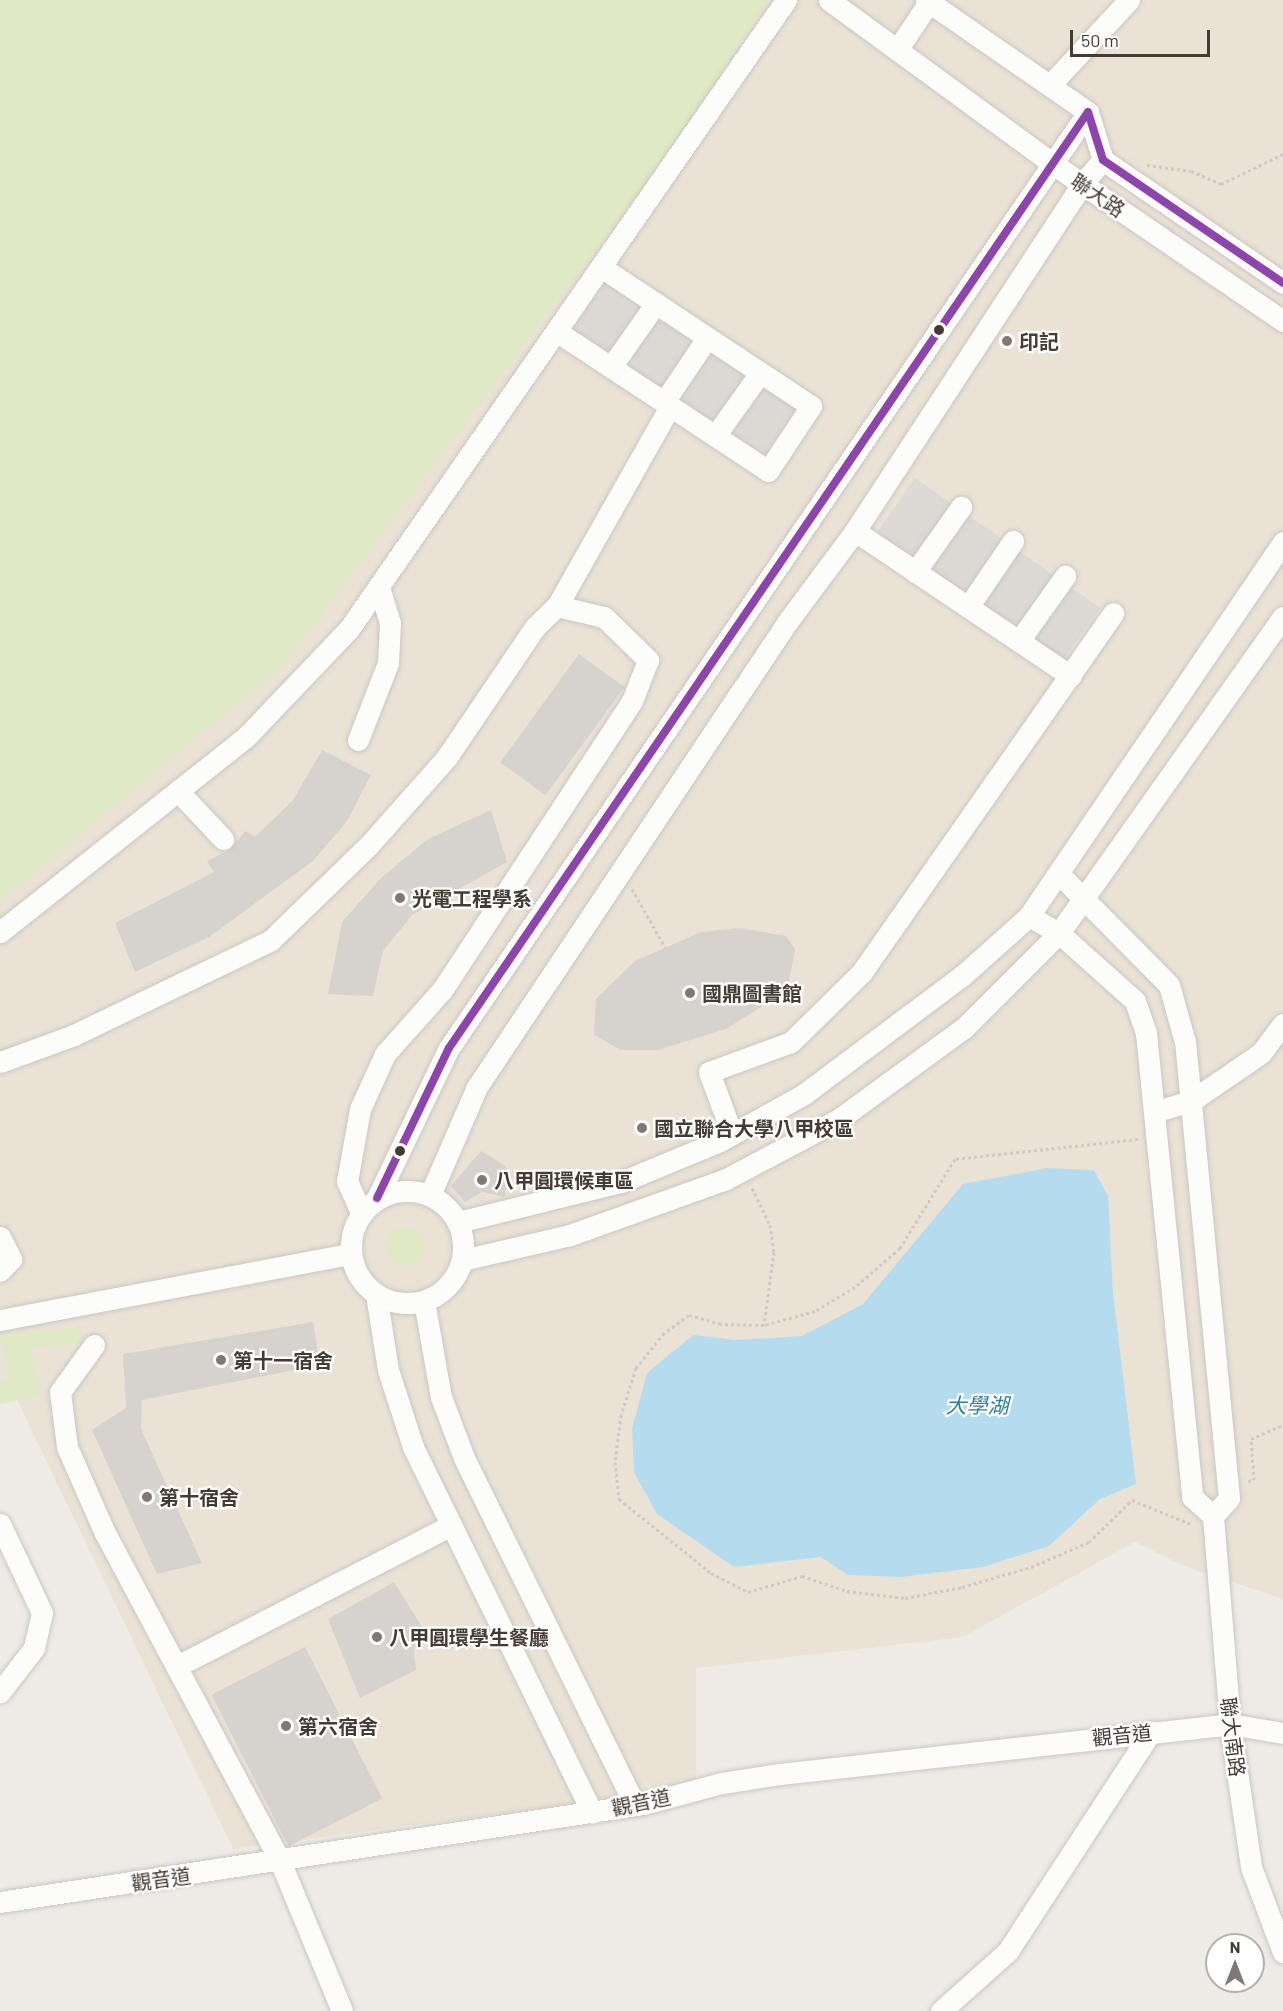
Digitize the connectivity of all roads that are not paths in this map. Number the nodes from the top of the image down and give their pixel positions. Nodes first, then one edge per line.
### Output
1 (786, 0) edge
2 (829, 0) edge
3 (1129, 0) edge
4 (928, 1) edge
5 (897, 50) junction
6 (1050, 85) junction
7 (1088, 112) junction
8 (1103, 160) junction
9 (1050, 162) junction
10 (1082, 184) junction
11 (601, 267) junction
12 (1283, 283) edge
13 (656, 303) junction
14 (1283, 321) edge
15 (556, 331) junction
16 (707, 338) junction
17 (610, 367) junction
18 (760, 373) junction
19 (667, 404) junction
20 (715, 436) junction
21 (961, 507) dead end
22 (855, 531) junction
23 (1013, 541) dead end
24 (1283, 542) edge
25 (915, 572) junction
26 (1065, 576) dead end
27 (379, 587) junction
28 (557, 606) junction
29 (968, 607) junction
30 (1113, 613) dead end
31 (1283, 617) edge
32 (1019, 641) junction
33 (1071, 676) junction
34 (358, 740) dead end
35 (178, 791) junction
36 (223, 839) dead end
37 (1059, 874) junction
38 (1085, 897) junction
39 (1029, 915) junction
40 (0, 932) edge
41 (1059, 933) junction
42 (1283, 1024) edge
43 (0, 1062) edge
44 (1191, 1101) junction
45 (1154, 1112) junction
46 (732, 1134) junction
47 (430, 1195) junction
48 (377, 1198) junction
49 (361, 1213) junction
50 (458, 1222) junction
51 (0, 1238) edge
52 (350, 1254) junction
53 (462, 1260) junction
54 (0, 1270) edge
55 (376, 1294) junction
56 (424, 1301) junction
57 (0, 1320) edge
58 (94, 1345) dead end
59 (0, 1524) edge
60 (451, 1525) junction
61 (1214, 1525) junction
62 (179, 1665) junction
63 (0, 1692) edge
64 (1230, 1724) junction
65 (1151, 1732) junction
66 (1283, 1733) edge
67 (635, 1805) junction
68 (592, 1812) junction
69 (280, 1862) junction
70 (0, 1902) edge
71 (1283, 1953) edge
72 (342, 2011) edge
73 (940, 2011) edge

1 - 11 street
2 - 5 street, 聯大路
3 - 6 street
4 - 5 street
4 - 6 street
5 - 9 street, 聯大路
6 - 7 street
7 - 8 street, 聯大路
7 - 9 street
8 - 10 street
8 - 12 street, 聯大路
9 - 10 street, 聯大路
9 - 48 street
10 - 14 street, 聯大路
10 - 22 street
11 - 13 street
11 - 15 street
13 - 16 street
13 - 17 street
15 - 17 street
15 - 27 street
16 - 18 street
16 - 19 street
17 - 19 street
18 - 20 street
18 - 20 street
19 - 20 street
19 - 28 street
21 - 25 street
22 - 25 street
22 - 47 street
23 - 29 street
24 - 37 street
25 - 29 street
26 - 32 street
27 - 34 street
27 - 35 street
28 - 43 street
28 - 49 street
29 - 32 street
30 - 33 street
31 - 38 street
32 - 33 street
33 - 46 street
35 - 36 street
35 - 40 street
37 - 38 street
37 - 39 street
38 - 41 street
38 - 44 street
39 - 41 street
39 - 46 street
41 - 45 street
41 - 53 street
42 - 44 street
44 - 45 street
44 - 61 street
45 - 61 street
46 - 50 street
47 - 48 street
47 - 50 street
48 - 49 street
49 - 52 street
50 - 53 street
51 - 54 street
52 - 55 street
52 - 57 street
53 - 56 street
55 - 56 street
55 - 60 street
56 - 67 street
58 - 62 street
59 - 63 street
60 - 62 street
60 - 68 street
61 - 64 street, 聯大南路
62 - 69 street
64 - 65 street, 觀音道
64 - 66 street, 觀音道
64 - 71 street, 聯大南路
65 - 67 street, 觀音道
65 - 73 street
67 - 68 street, 觀音道
68 - 69 street, 觀音道
69 - 70 street, 觀音道
69 - 72 street

